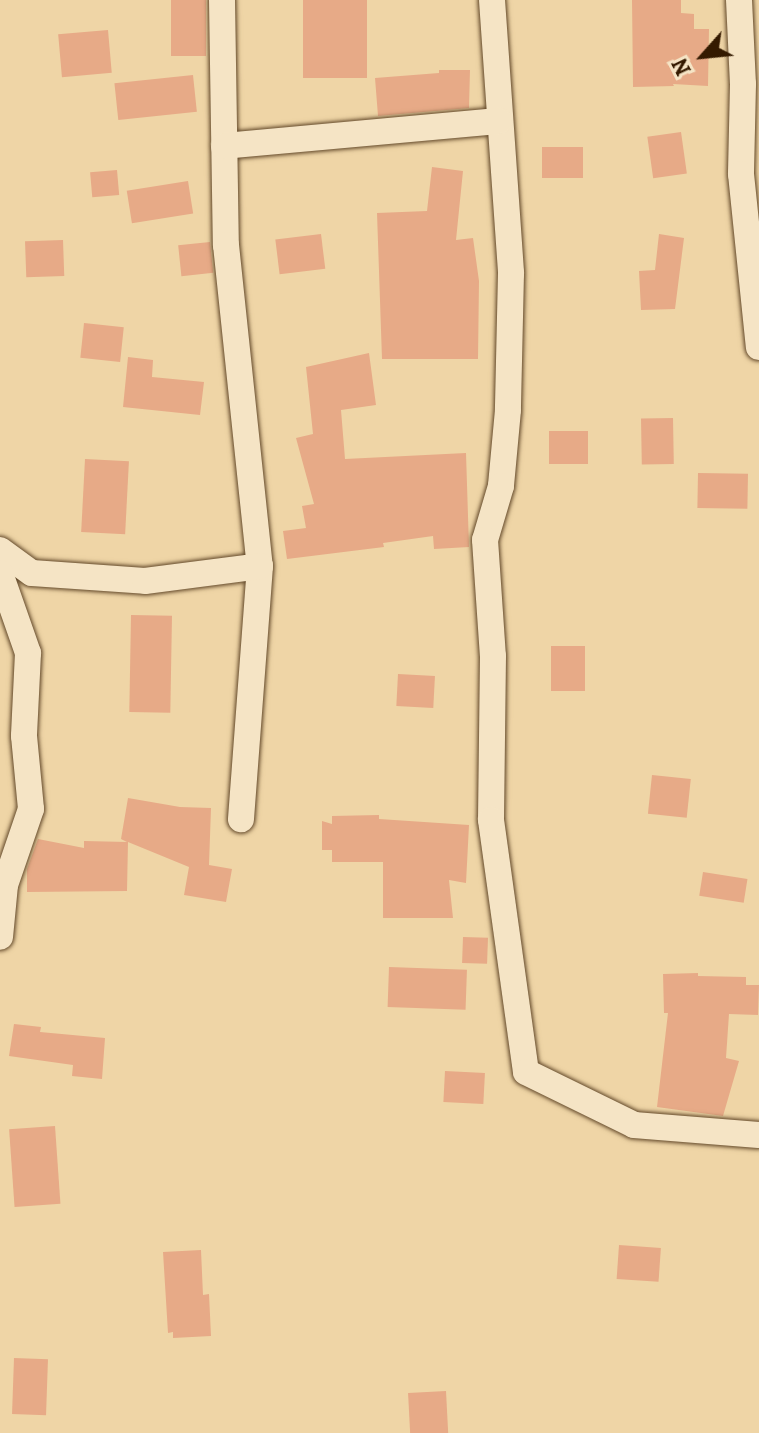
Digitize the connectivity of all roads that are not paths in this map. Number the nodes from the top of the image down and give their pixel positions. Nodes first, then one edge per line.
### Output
1 (222, 0) edge
2 (492, 0) edge
3 (739, 0) edge
4 (499, 121) junction
5 (224, 146) junction
6 (759, 347) edge
7 (0, 550) edge
8 (260, 566) junction
9 (0, 573) edge
10 (241, 819) dead end
11 (0, 937) edge
12 (759, 1135) edge

1 - 5 street
2 - 4 street
3 - 6 street
4 - 5 street
4 - 12 street
5 - 8 street
7 - 8 street
8 - 10 street
9 - 11 street

